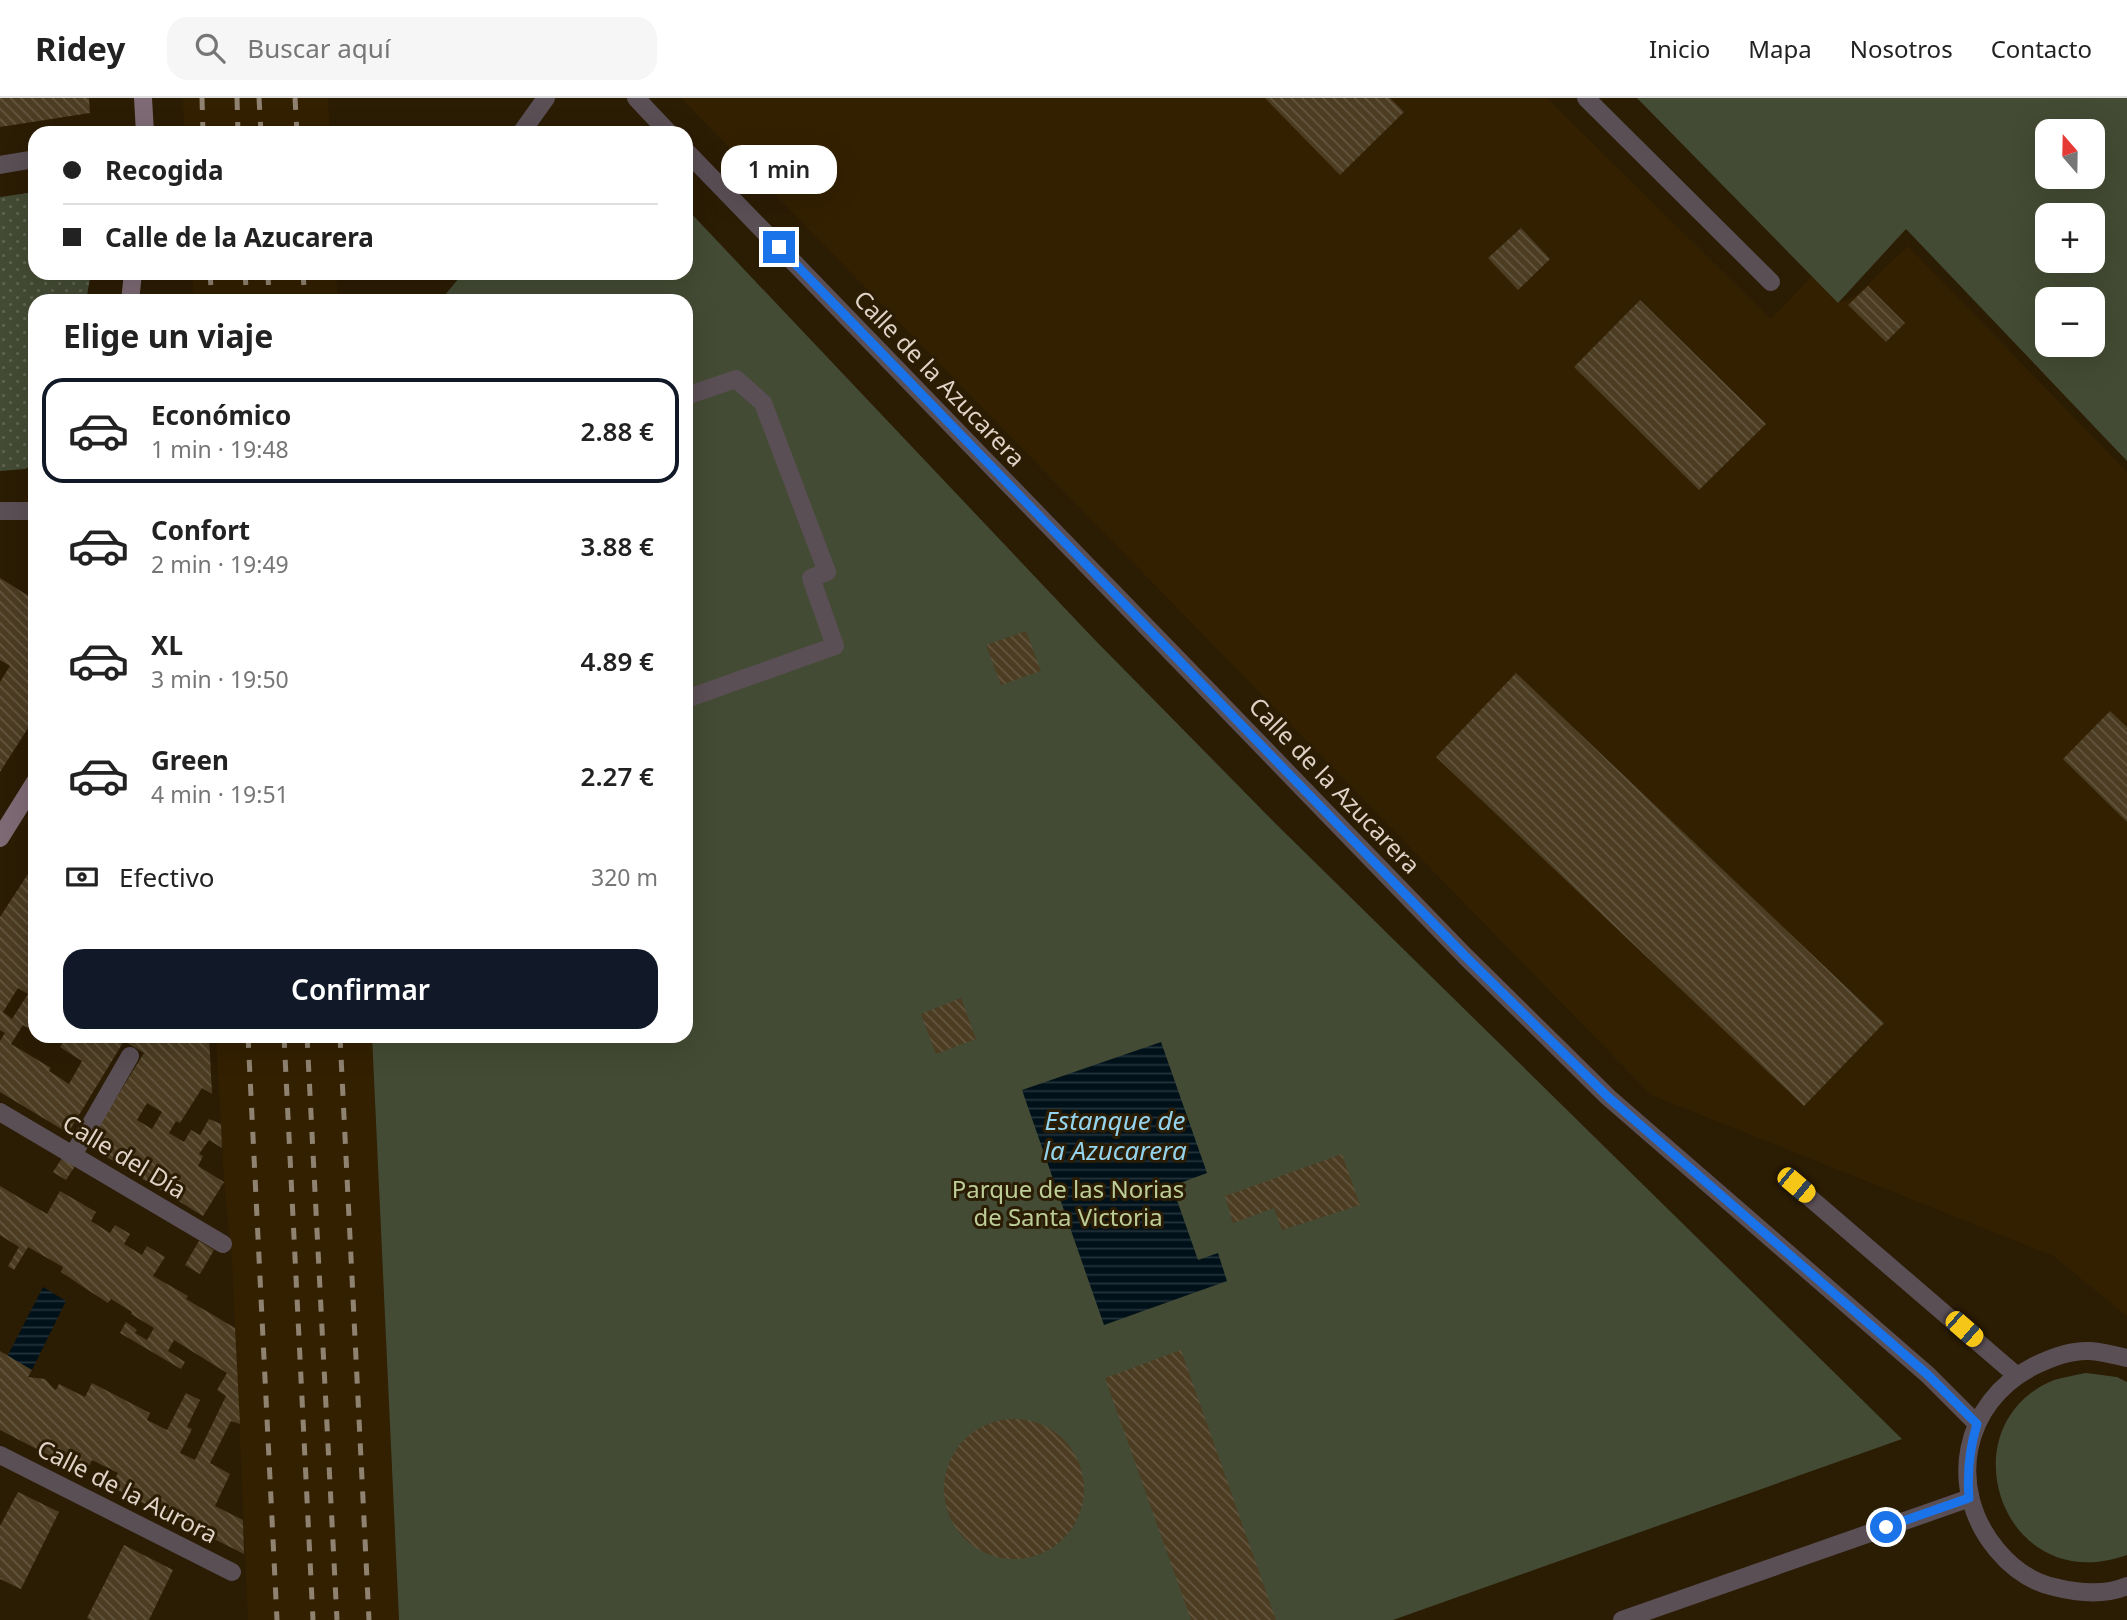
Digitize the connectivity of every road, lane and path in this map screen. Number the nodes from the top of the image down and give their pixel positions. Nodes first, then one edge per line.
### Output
1 (143, 98) edge
2 (546, 98) edge
3 (636, 98) edge
4 (1586, 98) edge
5 (145, 126) edge
6 (526, 126) edge
7 (662, 126) edge
8 (693, 157) edge
9 (28, 160) edge
10 (0, 165) edge
11 (1771, 282) dead end
12 (693, 394) edge
13 (28, 510) edge
14 (0, 511) edge
15 (693, 697) edge
16 (28, 793) edge
17 (0, 838) edge
18 (130, 1056) dead end
19 (0, 1112) edge
20 (73, 1155) junction
21 (1796, 1185) dead end
22 (223, 1244) dead end
23 (2127, 1358) edge
24 (2016, 1375) junction
25 (1977, 1424) junction
26 (0, 1455) edge
27 (1969, 1498) junction
28 (232, 1572) dead end
29 (2127, 1586) edge
30 (1622, 1620) edge

1 - 5 street
2 - 6 street
3 - 7 street
4 - 11 street
8 - 25 street, Calle de la Azucarera
9 - 10 street
12 - 15 street
13 - 14 street
16 - 17 street
18 - 20 street
19 - 20 street, Calle del Día
20 - 22 street, Calle del Día
21 - 24 street
23 - 24 street
24 - 25 street
25 - 27 street
26 - 28 street, Calle de la Aurora
27 - 29 street
27 - 30 street

